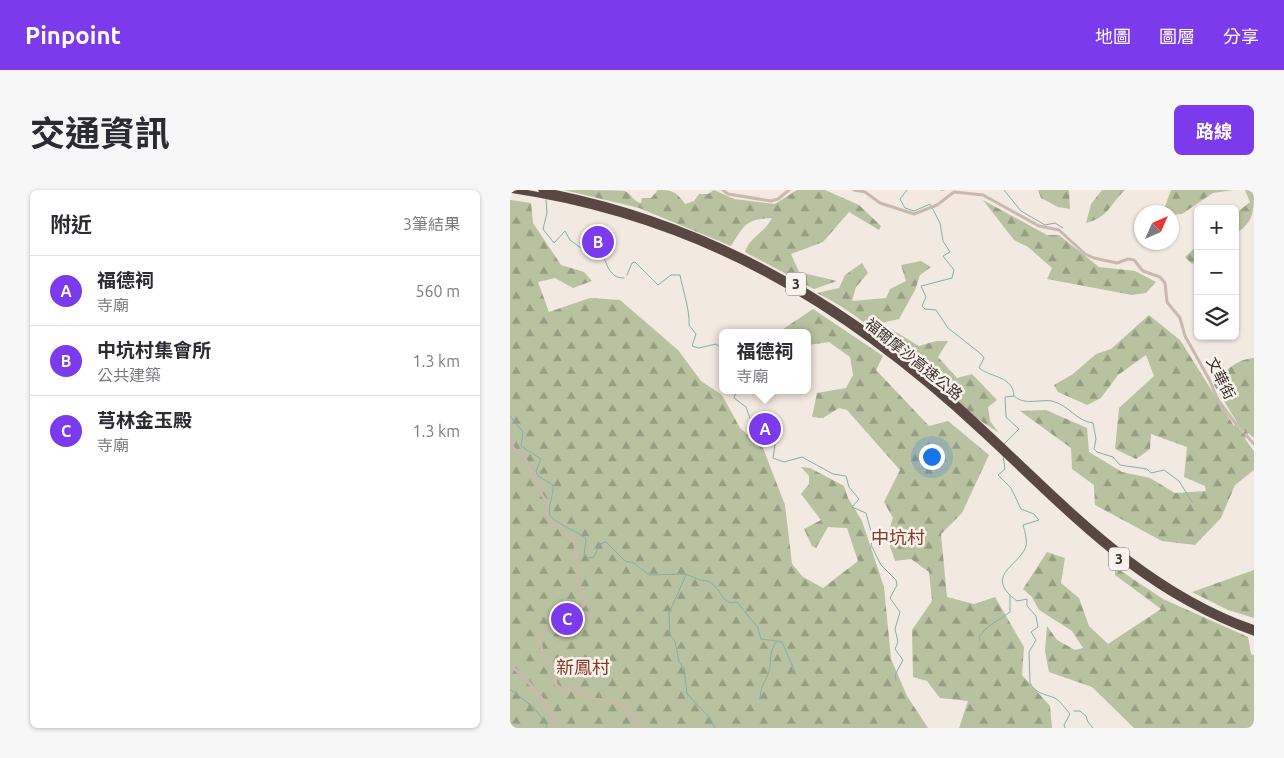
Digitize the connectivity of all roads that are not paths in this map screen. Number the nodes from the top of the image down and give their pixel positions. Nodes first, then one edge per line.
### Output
1 (510, 190) edge
2 (541, 190) edge
3 (723, 190) edge
4 (789, 190) edge
5 (854, 190) edge
6 (565, 197) junction
7 (1236, 424) tunnel mouth
8 (1247, 436) tunnel mouth
9 (510, 437) edge
10 (1254, 444) edge
11 (1254, 628) edge
12 (1254, 633) edge
13 (510, 665) edge
14 (557, 728) edge
15 (642, 728) edge

1 - 6 highway, 福爾摩沙高速公路 / 3
2 - 6 highway, 福爾摩沙高速公路 / 3
3 - 4 street
5 - 7 street, 文華街
6 - 11 highway, 福爾摩沙高速公路 / 3
6 - 12 highway, 福爾摩沙高速公路 / 3
8 - 10 street
9 - 15 street
13 - 14 street

